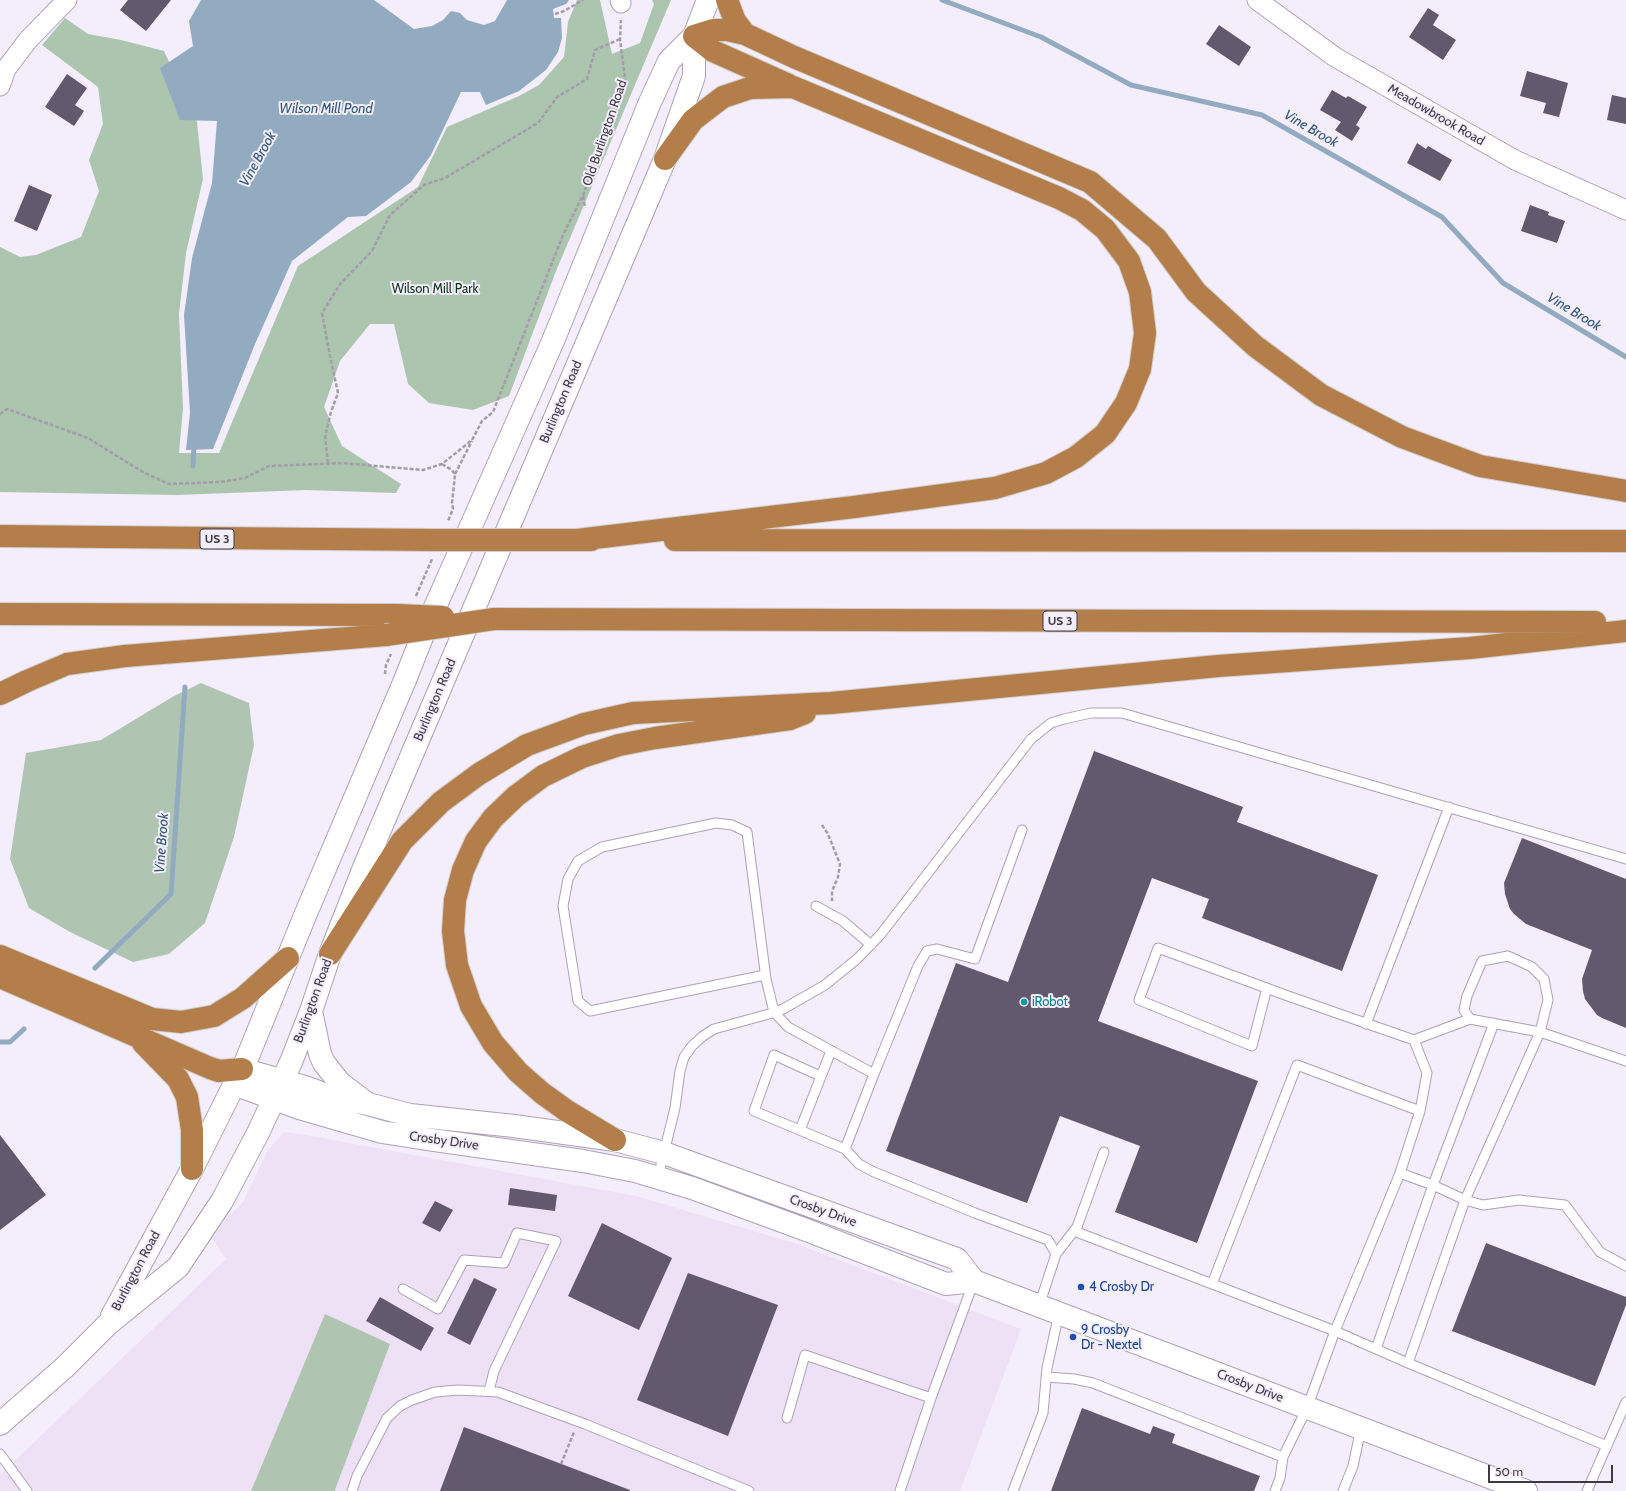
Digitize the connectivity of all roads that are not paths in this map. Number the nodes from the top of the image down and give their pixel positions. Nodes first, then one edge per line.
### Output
1 (67, 0) edge
2 (708, 0) edge
3 (727, 0) edge
4 (1257, 0) edge
5 (745, 34) junction
6 (694, 36) junction
7 (0, 86) edge
8 (793, 87) junction
9 (665, 158) junction
10 (1626, 210) edge
11 (1626, 491) edge
12 (0, 536) edge
13 (577, 540) junction
14 (1626, 541) edge
15 (0, 614) edge
16 (494, 619) junction
17 (1626, 622) edge
18 (1626, 631) edge
19 (0, 694) edge
20 (831, 703) junction
21 (1449, 807) junction
22 (1022, 830) dead end
23 (1626, 859) edge
24 (816, 906) dead end
25 (870, 945) junction
26 (330, 954) junction
27 (0, 956) edge
28 (288, 958) junction
29 (766, 975) junction
30 (0, 977) edge
31 (1267, 988) junction
32 (311, 1011) junction
33 (774, 1012) junction
34 (1470, 1019) junction
35 (1494, 1023) junction
36 (1366, 1024) junction
37 (1540, 1032) junction
38 (136, 1034) junction
39 (1414, 1040) junction
40 (831, 1051) junction
41 (1626, 1061) edge
42 (874, 1074) junction
43 (232, 1075) junction
44 (820, 1076) junction
45 (279, 1090) junction
46 (368, 1104) junction
47 (1420, 1111) junction
48 (800, 1130) junction
49 (615, 1140) junction
50 (845, 1149) junction
51 (1104, 1152) dead end
52 (664, 1153) junction
53 (192, 1169) junction
54 (1400, 1173) junction
55 (658, 1177) junction
56 (1433, 1185) junction
57 (1465, 1200) junction
58 (1074, 1231) junction
59 (1056, 1254) junction
60 (1626, 1266) edge
61 (974, 1281) junction
62 (1212, 1284) junction
63 (403, 1289) dead end
64 (1049, 1309) junction
65 (107, 1325) junction
66 (1335, 1331) junction
67 (1376, 1349) junction
68 (1408, 1363) junction
69 (1046, 1377) junction
70 (489, 1391) junction
71 (931, 1398) junction
72 (1626, 1402) edge
73 (1307, 1408) junction
74 (787, 1418) dead end
75 (0, 1424) edge
76 (1361, 1428) junction
77 (1607, 1446) junction
78 (0, 1454) edge
79 (1283, 1457) junction
80 (1494, 1485) edge
81 (27, 1491) edge
82 (352, 1491) edge
83 (749, 1491) edge
84 (900, 1491) edge
85 (1013, 1491) edge
86 (1275, 1491) edge
87 (1343, 1491) edge
88 (1526, 1491) edge
89 (1587, 1491) edge

1 - 7 street
2 - 6 main road, Burlington Road
3 - 5 highway
4 - 10 street, Meadowbrook Road
5 - 6 highway
5 - 11 highway
6 - 8 highway
6 - 9 main road, Burlington Road
6 - 28 main road, Burlington Road
8 - 9 highway
8 - 13 highway
9 - 26 main road, Burlington Road
12 - 13 highway, US 3, bridge
13 - 14 highway, US 3
15 - 16 highway, US 3, bridge
16 - 17 highway, US 3
16 - 19 highway, bridge
18 - 20 highway
20 - 26 highway
20 - 49 highway
21 - 23 lane
21 - 25 lane
21 - 36 lane
22 - 42 lane
24 - 25 lane
25 - 33 lane
26 - 32 main road, Burlington Road
27 - 28 highway
28 - 43 main road, Burlington Road
29 - 29 lane
29 - 33 lane
30 - 38 highway
31 - 31 lane
31 - 36 lane
32 - 45 main road, Burlington Road
32 - 46 main road
33 - 40 lane
33 - 52 lane
34 - 35 lane
34 - 37 lane
34 - 39 lane
35 - 37 lane
35 - 56 lane
36 - 39 lane
37 - 41 lane
37 - 57 lane
38 - 43 highway
38 - 53 highway
39 - 47 lane
40 - 42 lane
40 - 44 lane
42 - 50 lane
43 - 45 main road, Crosby Drive
43 - 53 main road, Burlington Road
44 - 48 lane
44 - 48 lane
45 - 46 main road, Crosby Drive
45 - 55 main road, Crosby Drive
45 - 65 main road, Burlington Road
46 - 49 main road, Crosby Drive
47 - 54 lane
47 - 62 lane
48 - 50 lane
49 - 52 main road, Crosby Drive
50 - 59 lane
51 - 58 lane
52 - 55 lane
52 - 61 main road, Crosby Drive
53 - 65 main road, Burlington Road
54 - 56 lane
54 - 66 lane
55 - 61 main road, Crosby Drive
56 - 57 lane
56 - 67 lane
57 - 60 lane
57 - 68 lane
58 - 59 lane
58 - 62 lane
59 - 64 lane
61 - 64 main road, Crosby Drive
61 - 71 lane
62 - 66 lane
63 - 70 lane
64 - 69 lane
64 - 73 main road, Crosby Drive
65 - 75 main road, Burlington Road
66 - 67 lane
66 - 73 lane
67 - 68 lane
68 - 77 lane
69 - 79 lane
69 - 85 lane
70 - 82 lane
70 - 83 lane
71 - 74 lane
71 - 84 lane
72 - 77 lane
73 - 76 main road, Crosby Drive
73 - 79 lane
76 - 80 main road, Crosby Drive
76 - 87 lane
77 - 89 lane
78 - 81 lane
79 - 86 lane
80 - 88 main road, Crosby Drive

